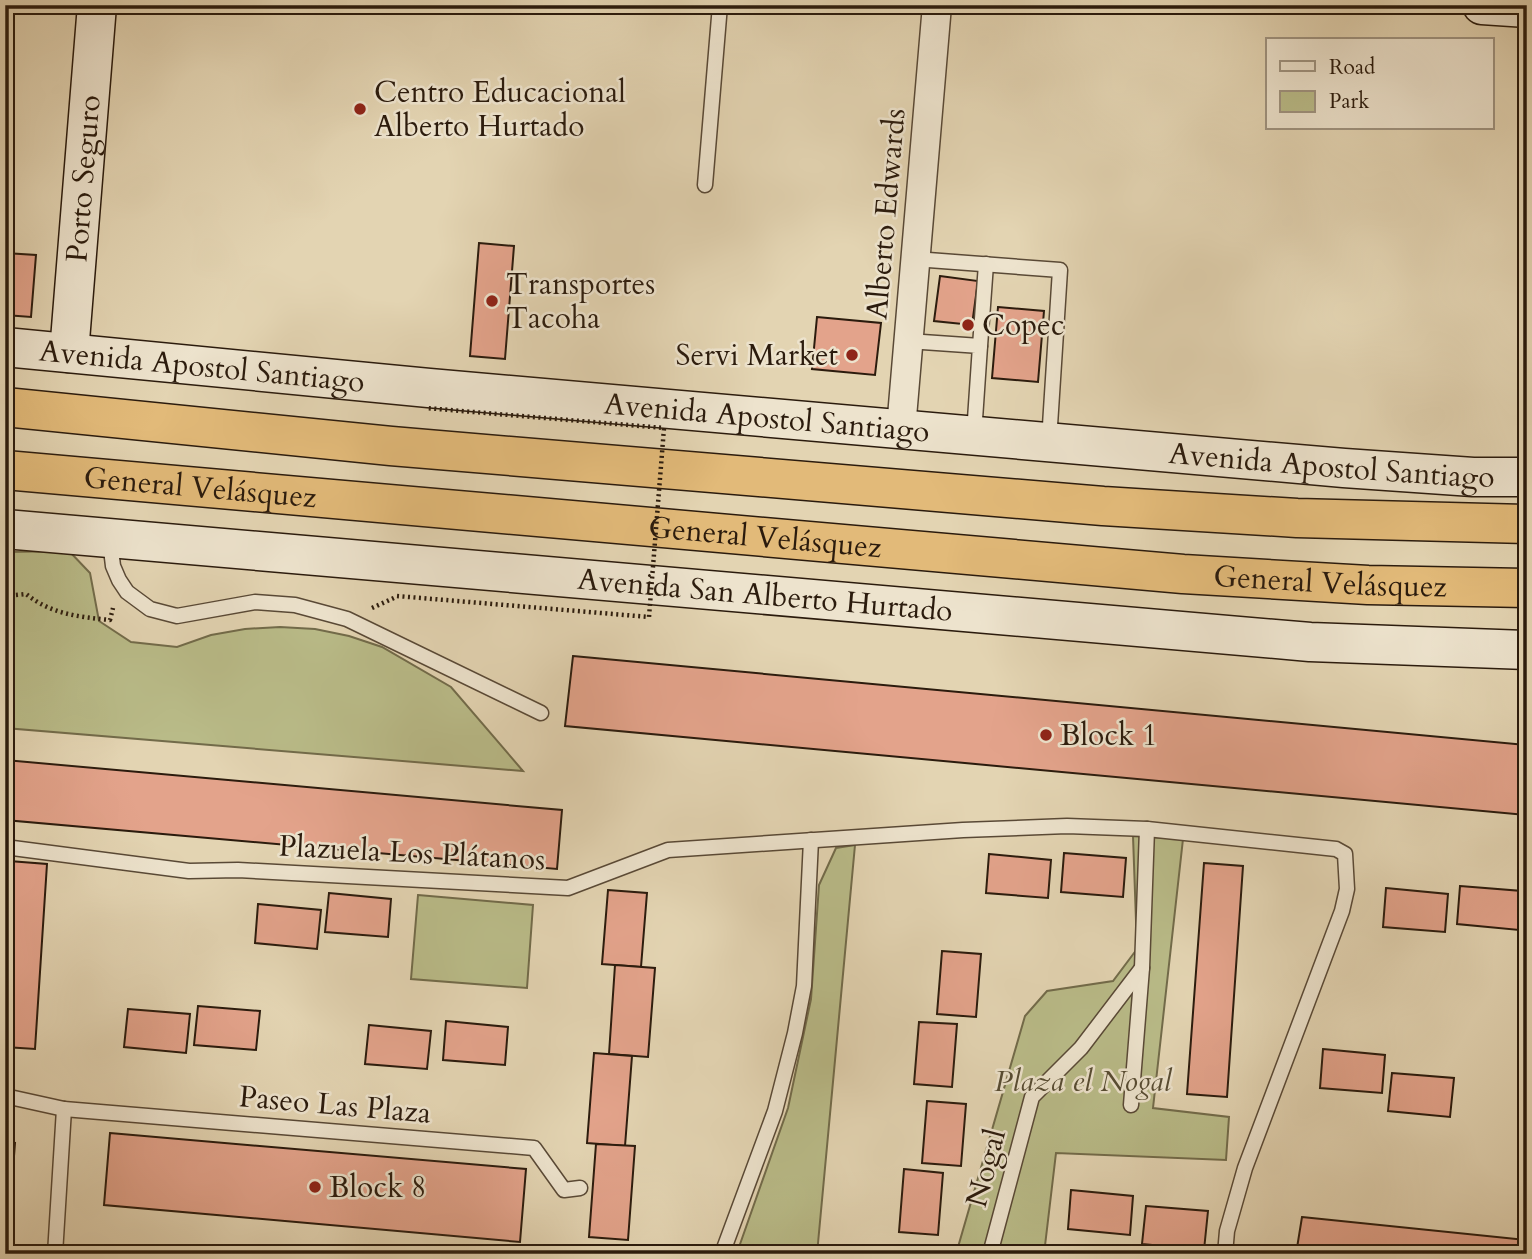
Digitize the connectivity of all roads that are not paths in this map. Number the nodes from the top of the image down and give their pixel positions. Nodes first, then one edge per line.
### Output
1 (97, 5) edge
2 (720, 5) edge
3 (937, 5) edge
4 (1482, 5) edge
5 (1527, 8) edge
6 (705, 185) dead end
7 (915, 258) junction
8 (986, 264) junction
9 (908, 341) junction
10 (980, 346) junction
11 (5, 347) edge
12 (69, 353) junction
13 (5, 387) edge
14 (5, 407) edge
15 (135, 421) junction
16 (901, 429) junction
17 (974, 436) junction
18 (1049, 442) junction
19 (5, 470) edge
20 (1527, 477) edge
21 (122, 481) junction
22 (5, 489) edge
23 (1527, 524) edge
24 (5, 529) edge
25 (110, 536) junction
26 (1527, 588) edge
27 (1527, 650) edge
28 (541, 713) dead end
29 (1147, 829) junction
30 (811, 840) junction
31 (5, 847) edge
32 (1142, 968) junction
33 (5, 1096) edge
34 (1131, 1105) dead end
35 (64, 1109) junction
36 (580, 1188) dead end
37 (55, 1254) edge
38 (722, 1254) edge
39 (990, 1254) edge
40 (1224, 1254) edge

1 - 12 main road, Porto Seguro
2 - 6 lane
3 - 7 street, Alberto Edwards
4 - 5 main road
7 - 8 lane
7 - 9 street, Alberto Edwards
8 - 10 lane
8 - 18 lane
9 - 10 lane
9 - 16 street, Alberto Edwards
10 - 17 lane
11 - 12 main road, Avenida Apostol Santiago
12 - 16 main road, Avenida Apostol Santiago
13 - 15 highway
14 - 15 highway, General Velásquez
15 - 23 highway, General Velásquez
16 - 17 main road, Avenida Apostol Santiago
17 - 18 main road, Avenida Apostol Santiago
18 - 20 main road, Avenida Apostol Santiago
19 - 21 highway, General Velásquez
21 - 22 highway
21 - 26 highway, General Velásquez
24 - 25 main road, Avenida San Alberto Hurtado
25 - 27 main road, Avenida San Alberto Hurtado
25 - 28 lane
29 - 30 lane, Plazuela Los Plátanos
29 - 32 lane
29 - 40 lane, Plazuela Los Plátanos
30 - 31 lane, Plazuela Los Plátanos
30 - 38 lane
32 - 34 lane
32 - 39 lane, Nogal
33 - 35 lane
35 - 36 lane, Paseo Las Plaza
35 - 37 lane

